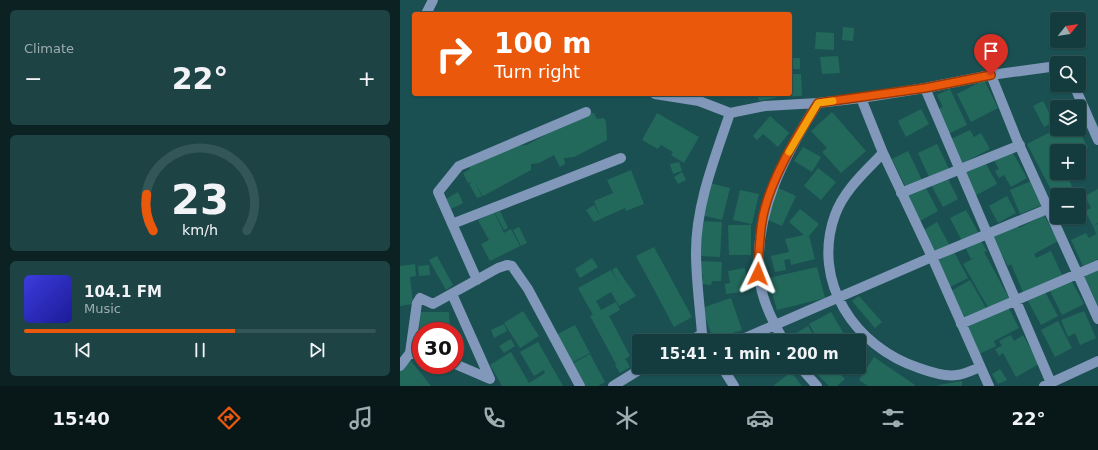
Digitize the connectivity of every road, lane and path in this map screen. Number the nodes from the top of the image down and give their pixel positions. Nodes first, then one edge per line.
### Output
1 (433, 0) edge
2 (427, 12) edge
3 (1050, 67) edge
4 (991, 75) junction
5 (925, 88) junction
6 (1077, 92) edge
7 (668, 96) edge
8 (861, 98) junction
9 (818, 103) junction
10 (586, 112) dead end
11 (730, 113) junction
12 (1098, 140) edge
13 (1020, 145) junction
14 (883, 153) junction
15 (621, 158) dead end
16 (960, 170) junction
17 (901, 193) junction
18 (1050, 201) edge
19 (1050, 208) edge
20 (452, 224) junction
21 (1059, 224) edge
22 (986, 234) junction
23 (932, 257) junction
24 (1098, 265) edge
25 (1078, 274) junction
26 (477, 280) junction
27 (452, 294) junction
28 (837, 298) junction
29 (1016, 301) junction
30 (1098, 319) edge
31 (962, 324) junction
32 (774, 325) junction
33 (704, 334) edge
34 (754, 334) edge
35 (780, 334) edge
36 (410, 353) joint
37 (1098, 361) edge
38 (400, 366) edge
39 (980, 367) junction
40 (464, 368) edge
41 (633, 374) edge
42 (726, 374) edge
43 (805, 374) edge
44 (492, 382) edge
45 (1047, 384) edge
46 (580, 386) edge
47 (613, 386) edge
48 (734, 386) edge
49 (817, 386) edge
50 (989, 386) edge

1 - 2 street
3 - 4 street
4 - 5 street
4 - 13 street
5 - 8 street
5 - 16 street
6 - 12 street
7 - 11 street
8 - 9 street
8 - 14 street
9 - 11 street
9 - 32 street
10 - 20 street
11 - 33 street
13 - 16 street
13 - 18 street
14 - 17 street
14 - 28 street
15 - 20 street
16 - 17 street
16 - 22 street
17 - 23 street
19 - 22 street
20 - 26 street
21 - 25 street
22 - 23 street
22 - 29 street
23 - 28 street
23 - 31 street
24 - 25 street
25 - 29 street
25 - 30 street
26 - 27 street
26 - 46 street
27 - 36 street
27 - 44 street
28 - 32 street
28 - 39 street
29 - 31 street
29 - 45 street
31 - 39 street
32 - 34 street
32 - 35 street
36 - 38 street
37 - 45 street
39 - 50 street
40 - 44 street
41 - 47 street
42 - 48 street
43 - 49 street

